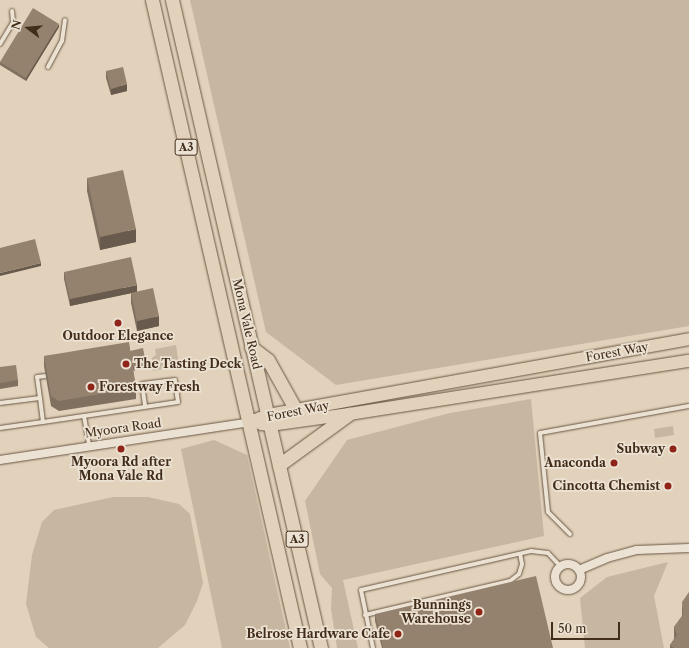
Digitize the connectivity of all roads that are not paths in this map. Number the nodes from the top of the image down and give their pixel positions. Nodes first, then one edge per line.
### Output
1 (152, 0) edge
2 (172, 0) edge
3 (12, 11) dead end
4 (65, 20) dead end
5 (0, 44) edge
6 (48, 67) dead end
7 (689, 339) edge
8 (251, 347) junction
9 (689, 361) edge
10 (46, 376) edge
11 (40, 398) junction
12 (0, 403) edge
13 (145, 406) junction
14 (689, 406) edge
15 (296, 410) junction
16 (349, 414) junction
17 (84, 416) junction
18 (269, 420) junction
19 (43, 422) junction
20 (250, 422) junction
21 (0, 428) edge
22 (89, 445) junction
23 (0, 460) edge
24 (279, 464) junction
25 (570, 534) dead end
26 (689, 548) edge
27 (520, 554) junction
28 (560, 566) junction
29 (579, 570) junction
30 (365, 615) junction
31 (300, 648) edge
32 (321, 648) edge
33 (373, 648) edge

1 - 20 highway, Mona Vale Road / A3
2 - 8 highway, Mona Vale Road / A3
3 - 5 lane
4 - 6 lane
7 - 15 main road, Forest Way
8 - 15 highway
8 - 18 highway, Mona Vale Road / A3
9 - 16 main road, Forest Way
10 - 11 lane
11 - 12 lane
11 - 19 lane
13 - 13 lane
13 - 17 lane
14 - 25 lane
15 - 18 main road, Forest Way
16 - 18 main road, Forest Way
16 - 24 highway
17 - 19 lane
17 - 22 lane
18 - 20 main road, Forest Way
18 - 24 highway, Mona Vale Road / A3
19 - 21 lane
20 - 22 street, Myoora Road
20 - 31 highway, Mona Vale Road / A3
22 - 23 street, Myoora Road
24 - 32 highway, Mona Vale Road / A3
26 - 29 street
27 - 28 lane
27 - 30 lane
27 - 30 lane
28 - 29 street
28 - 29 street
30 - 33 lane

